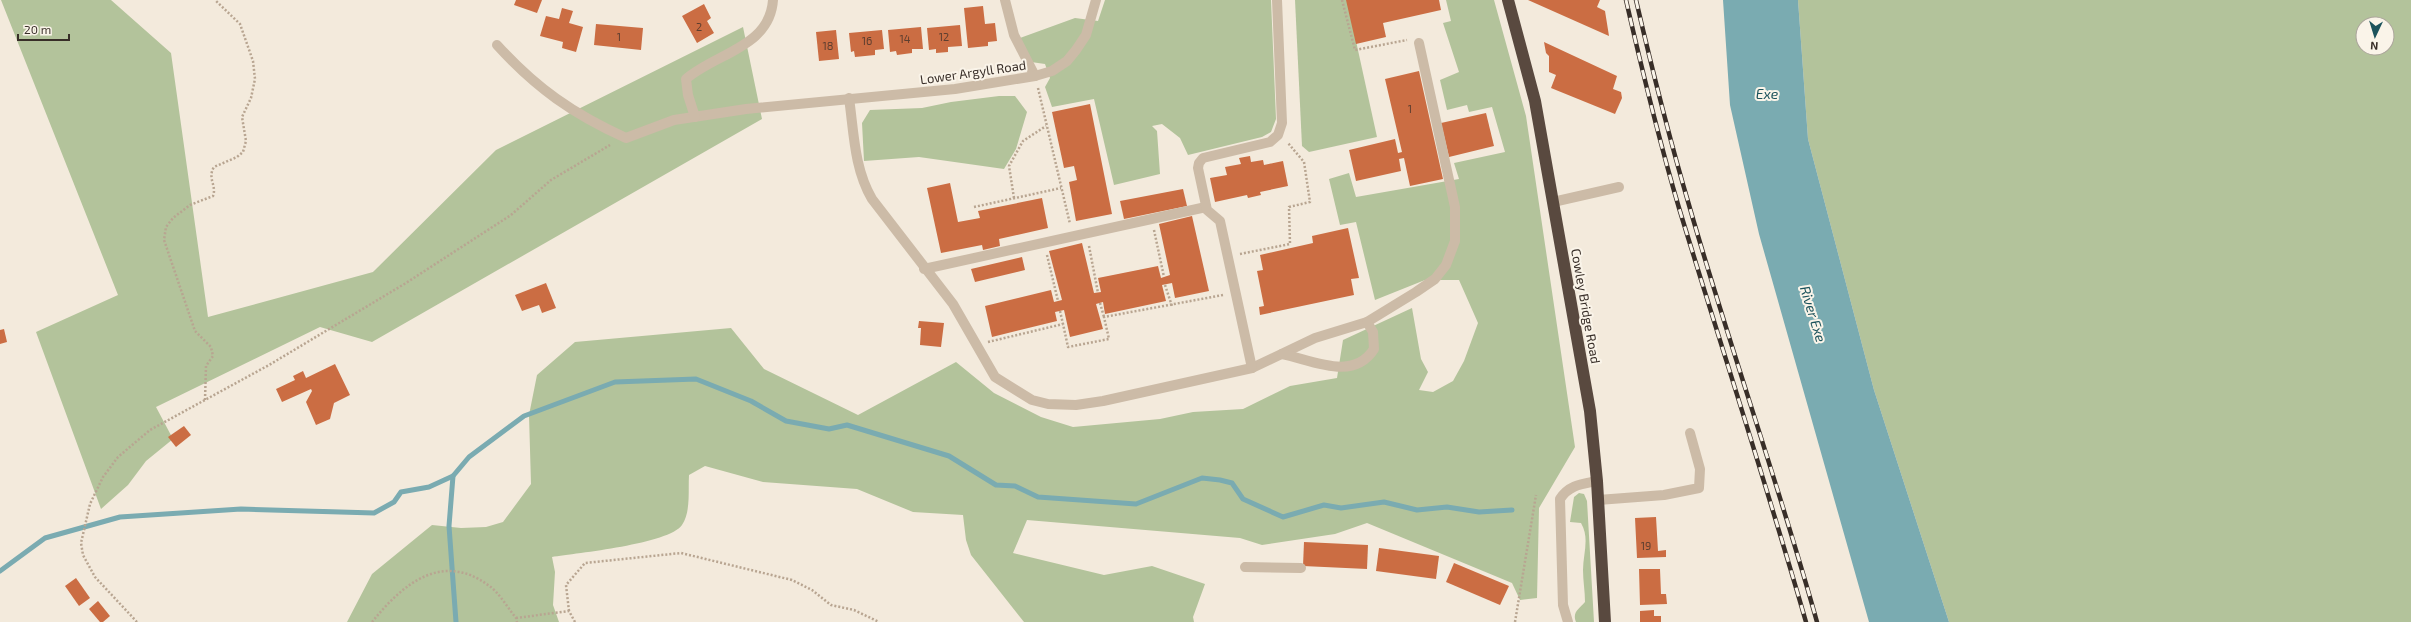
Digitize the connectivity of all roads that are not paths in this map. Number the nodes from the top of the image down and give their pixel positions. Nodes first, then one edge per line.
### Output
1 (774, 0) edge
2 (1005, 0) edge
3 (1096, 0) edge
4 (1277, 0) edge
5 (1508, 0) edge
6 (1419, 43) road end
7 (497, 45) dead end
8 (1035, 76) junction
9 (849, 98) junction
10 (695, 117) junction
11 (1618, 187) dead end
12 (1553, 202) junction
13 (1206, 207) junction
14 (924, 269) junction
15 (1367, 322) junction
16 (1282, 354) junction
17 (1252, 368) junction
18 (1690, 432) dead end
19 (1597, 481) junction
20 (1598, 500) junction
21 (1245, 567) dead end
22 (1301, 568) dead end
23 (1568, 622) edge
24 (1605, 622) edge

1 - 10 street
2 - 8 street
3 - 8 street, Lower Argyll Road
4 - 13 street
5 - 12 highway, Cowley Bridge Road
6 - 15 street
7 - 10 street, Lower Argyll Road
8 - 9 street, Lower Argyll Road
9 - 10 street, Lower Argyll Road
9 - 14 street
11 - 12 street
12 - 19 highway, Cowley Bridge Road
13 - 14 street
13 - 17 street
14 - 17 street
15 - 16 street
15 - 16 street
16 - 17 street
18 - 20 street
19 - 20 highway, Cowley Bridge Road
19 - 23 street
20 - 24 highway, Cowley Bridge Road
21 - 22 street

